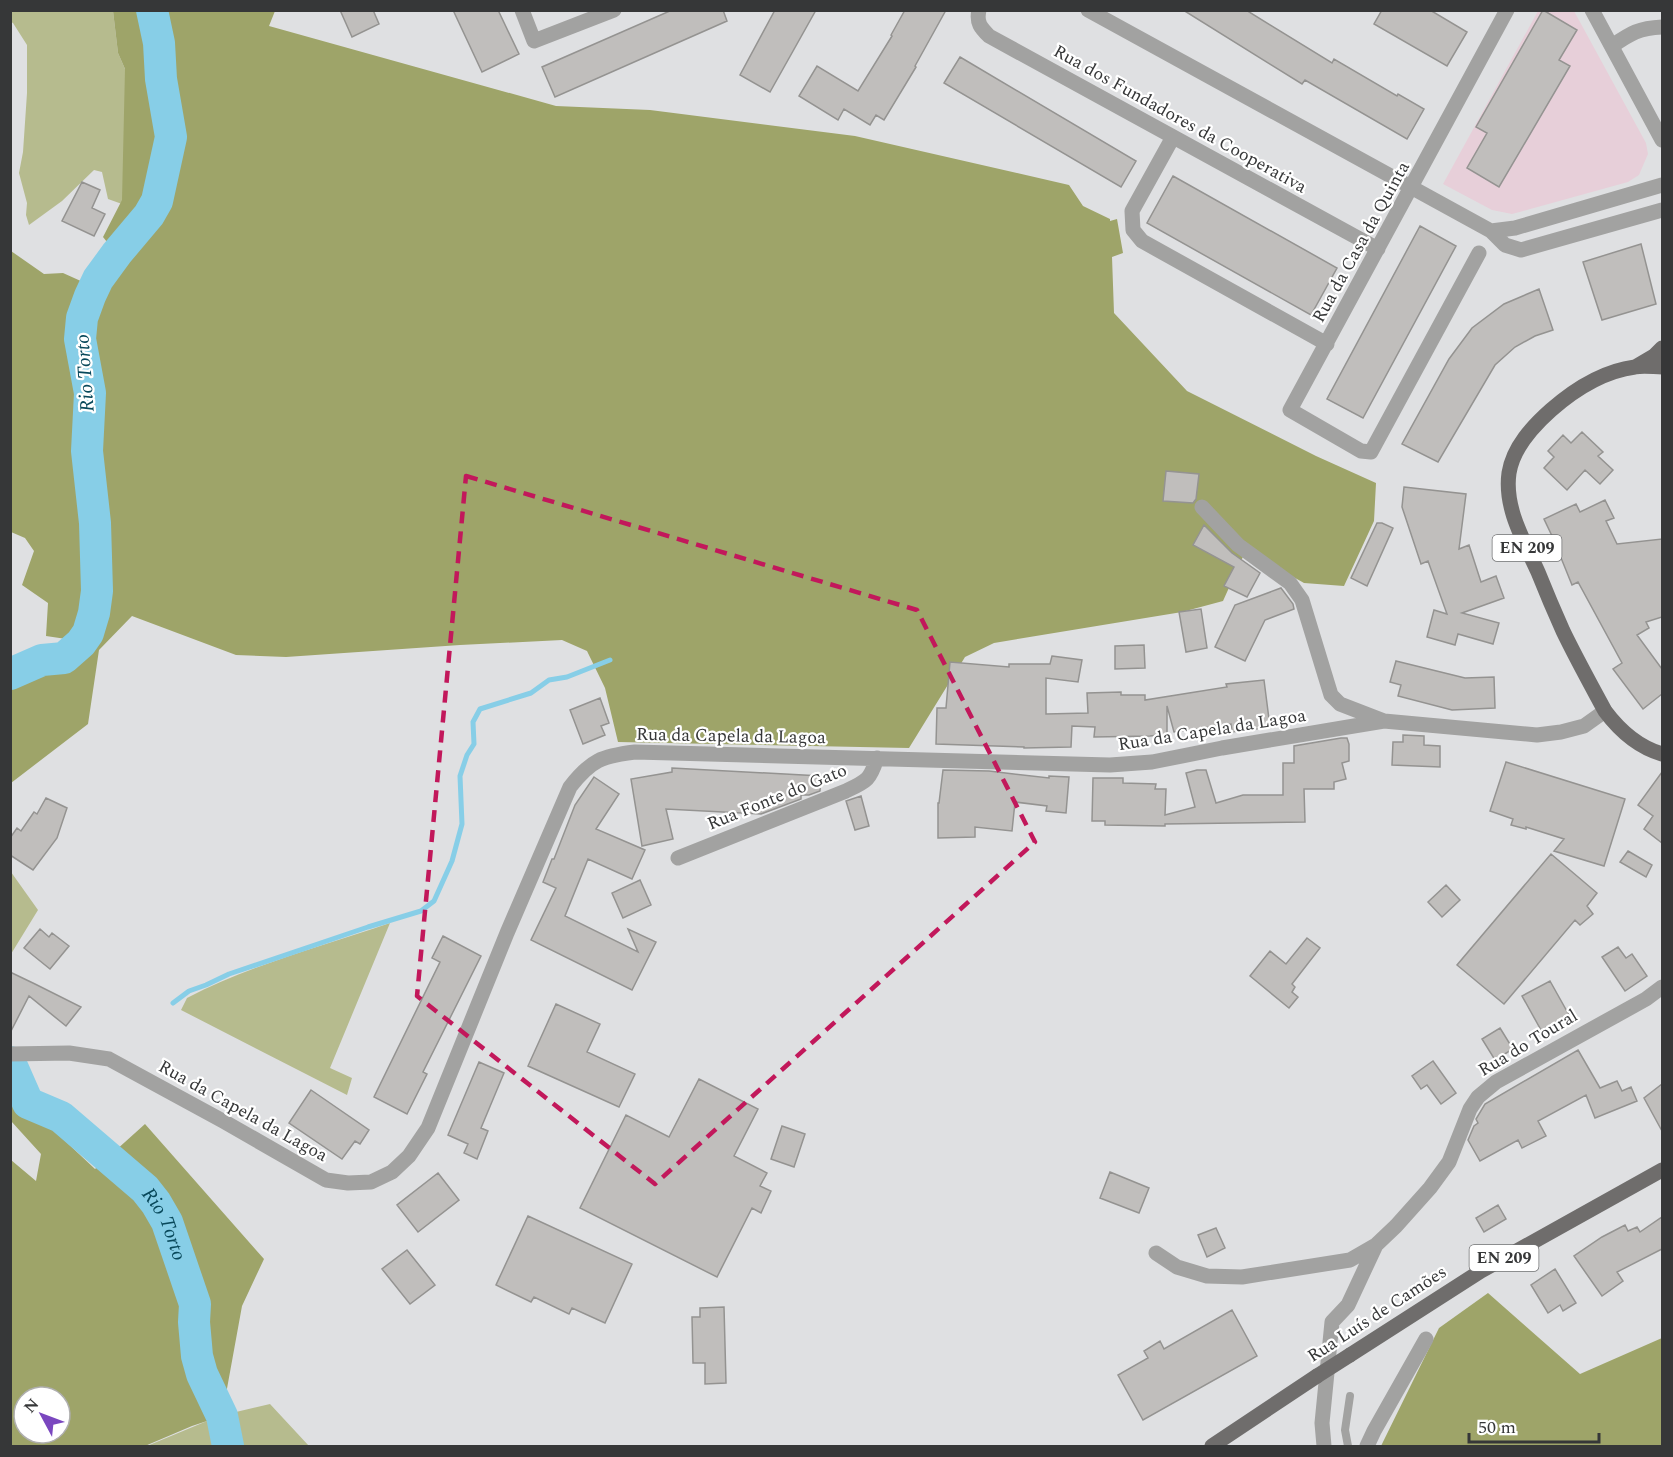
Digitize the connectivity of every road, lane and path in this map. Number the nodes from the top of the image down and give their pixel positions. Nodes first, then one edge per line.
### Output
1 (522, 10) edge
2 (614, 10) edge
3 (980, 10) edge
4 (1088, 10) edge
5 (1592, 10) edge
6 (1503, 12) edge
7 (1662, 27) edge
8 (1612, 46) junction
9 (1173, 137) junction
10 (1662, 140) edge
11 (1662, 185) edge
12 (1412, 188) junction
13 (1662, 210) edge
14 (1545, 219) junction
15 (1491, 231) junction
16 (1551, 242) junction
17 (1378, 249) junction
18 (1479, 253) dead end
19 (1327, 344) junction
20 (1662, 348) edge
21 (1637, 366) junction
22 (1662, 367) edge
23 (1202, 507) dead end
24 (1605, 711) junction
25 (1384, 721) junction
26 (1662, 754) edge
27 (877, 758) junction
28 (678, 858) dead end
29 (1662, 987) edge
30 (10, 1054) edge
31 (1662, 1170) edge
32 (1376, 1245) junction
33 (1156, 1253) dead end
34 (1426, 1339) dead end
35 (1350, 1396) dead end
36 (1212, 1446) edge
37 (1324, 1446) edge
38 (1348, 1446) edge
39 (1367, 1446) edge

1 - 2 street
3 - 9 street, Rua dos Fundadores da Cooperativa
4 - 12 street
5 - 8 street
6 - 12 street, Rua da Casa da Quinta
7 - 8 street
8 - 10 street
9 - 17 street, Rua dos Fundadores da Cooperativa
9 - 19 street
11 - 14 street
12 - 15 street
12 - 17 street, Rua da Casa da Quinta
13 - 16 street
14 - 15 street
14 - 16 street
15 - 16 street
17 - 19 street, Rua da Casa da Quinta
18 - 19 street, Rua da Casa da Quinta
20 - 21 main road, EN 209
21 - 22 main road, EN 209
21 - 24 main road, EN 209
23 - 25 street
24 - 25 street, Rua da Capela da Lagoa
24 - 26 main road, EN 209
25 - 27 street, Rua da Capela da Lagoa
27 - 28 street, Rua Fonte do Gato
27 - 30 street, Rua da Capela da Lagoa
29 - 32 street, Rua do Toural
31 - 36 main road, Rua Luís de Camões / EN 209, bridge
32 - 33 street
32 - 37 street, Rua do Toural
34 - 39 street
35 - 38 lane

